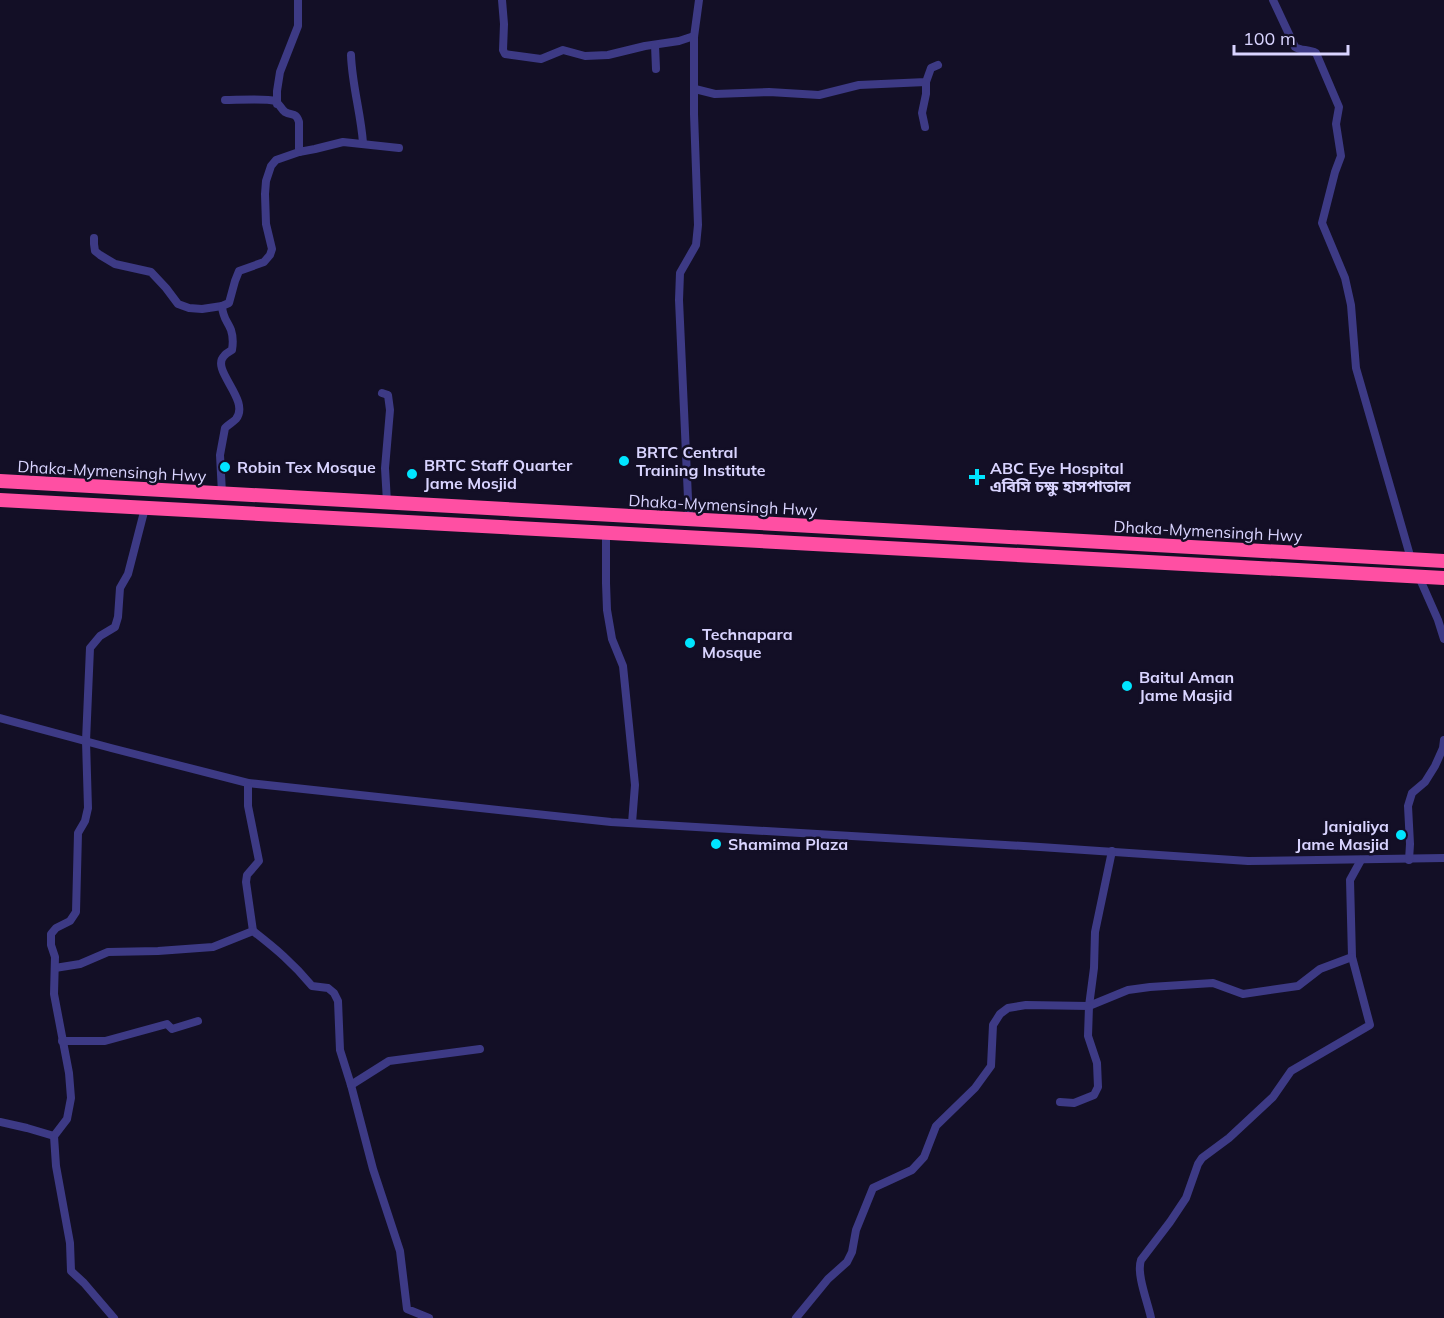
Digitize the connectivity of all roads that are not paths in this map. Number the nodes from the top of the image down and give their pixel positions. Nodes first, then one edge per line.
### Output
1 (298, 0) edge
2 (502, 0) edge
3 (699, 0) edge
4 (1273, 0) edge
5 (694, 36) junction
6 (655, 45) junction
7 (351, 55) dead end
8 (938, 65) dead end
9 (656, 69) dead end
10 (926, 82) junction
11 (695, 88) junction
12 (225, 100) dead end
13 (277, 104) junction
14 (926, 127) dead end
15 (363, 143) junction
16 (399, 148) dead end
17 (299, 152) junction
18 (94, 238) dead end
19 (222, 306) junction
20 (382, 393) dead end
21 (0, 481) edge
22 (222, 494) junction
23 (0, 500) edge
24 (387, 502) junction
25 (145, 508) junction
26 (689, 520) junction
27 (606, 533) junction
28 (1411, 559) junction
29 (1444, 561) edge
30 (1419, 577) junction
31 (1444, 578) edge
32 (1444, 639) edge
33 (0, 718) edge
34 (1444, 740) edge
35 (86, 741) junction
36 (248, 783) junction
37 (632, 823) junction
38 (1112, 851) junction
39 (1444, 858) edge
40 (1361, 860) junction
41 (1409, 860) junction
42 (253, 931) junction
43 (1352, 957) junction
44 (55, 968) junction
45 (1089, 1006) junction
46 (198, 1021) dead end
47 (62, 1041) junction
48 (480, 1049) dead end
49 (351, 1085) junction
50 (1060, 1102) dead end
51 (0, 1122) edge
52 (54, 1136) junction
53 (114, 1318) edge
54 (429, 1318) edge
55 (796, 1318) edge
56 (1151, 1318) edge

1 - 13 street
2 - 6 street
3 - 5 street
4 - 28 street
5 - 6 street
5 - 11 street
6 - 9 street
7 - 15 street
8 - 10 street
10 - 11 street
10 - 14 street
11 - 26 street
12 - 13 street
13 - 17 street
15 - 16 street
15 - 17 street
17 - 19 street
18 - 19 street
19 - 22 street
20 - 24 street
21 - 22 highway, Dhaka-Mymensingh Hwy
22 - 24 highway, Dhaka-Mymensingh Hwy
23 - 25 highway, Dhaka-Mymensingh Hwy
24 - 26 highway, Dhaka-Mymensingh Hwy
25 - 27 highway, Dhaka-Mymensingh Hwy
25 - 35 street
26 - 28 highway, Dhaka-Mymensingh Hwy
27 - 30 highway, Dhaka-Mymensingh Hwy
27 - 37 street
28 - 29 highway, Dhaka-Mymensingh Hwy
30 - 31 highway, Dhaka-Mymensingh Hwy
30 - 32 street
33 - 35 street
34 - 41 street
35 - 36 street
35 - 44 street
36 - 37 street
36 - 42 street
37 - 38 street
38 - 40 street
38 - 45 street
39 - 41 street
40 - 41 street
40 - 43 street
42 - 44 street
42 - 49 street
43 - 45 street
43 - 56 street
44 - 47 street
45 - 50 street
45 - 55 street
46 - 47 street
47 - 52 street
48 - 49 street
49 - 54 street
51 - 52 street
52 - 53 street

